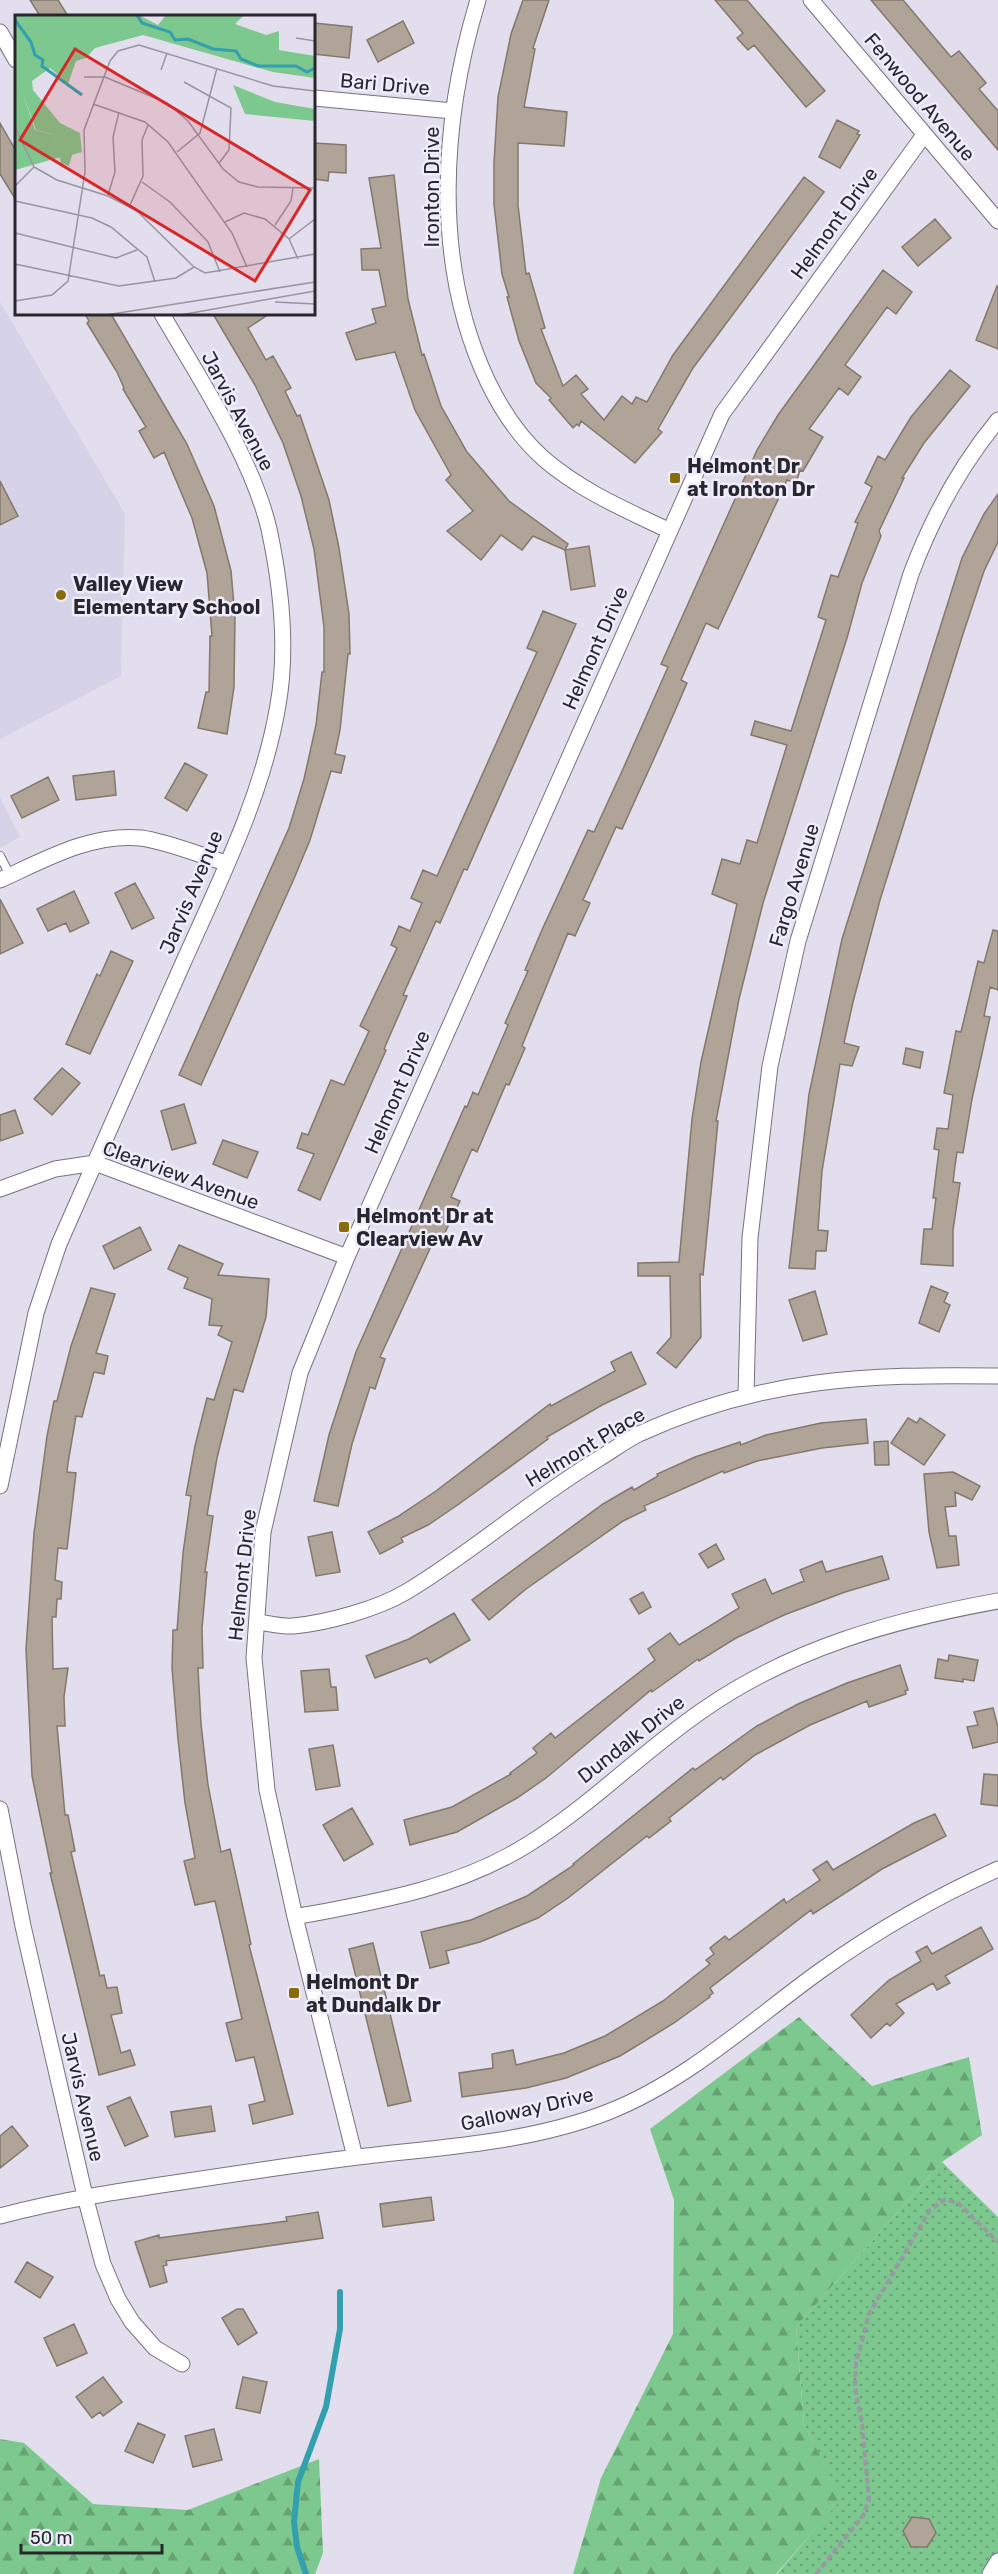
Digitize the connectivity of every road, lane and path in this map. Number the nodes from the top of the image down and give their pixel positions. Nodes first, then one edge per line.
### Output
1 (478, 0) edge
2 (811, 0) edge
3 (0, 32) edge
4 (15, 58) edge
5 (315, 98) edge
6 (453, 111) junction
7 (924, 135) junction
8 (998, 220) edge
9 (163, 315) edge
10 (998, 420) edge
11 (670, 531) junction
12 (0, 856) edge
13 (226, 863) junction
14 (5, 878) edge
15 (95, 1163) junction
16 (0, 1189) edge
17 (347, 1257) junction
18 (998, 1376) edge
19 (746, 1395) junction
20 (0, 1486) edge
21 (998, 1601) edge
22 (257, 1622) junction
23 (0, 1809) edge
24 (998, 1869) edge
25 (295, 1917) junction
26 (355, 2157) junction
27 (85, 2196) junction
28 (0, 2216) edge
29 (998, 2242) edge
30 (182, 2364) dead end
31 (998, 2561) edge
32 (816, 2574) edge
33 (990, 2574) edge

1 - 6 street, Ironton Drive
2 - 7 street, Fenwood Avenue
3 - 4 street
5 - 6 street, Bari Drive
6 - 11 street, Ironton Drive
7 - 8 street, Fenwood Avenue
7 - 11 street, Helmont Drive
9 - 13 street, Jarvis Avenue
10 - 19 street, Fargo Avenue
11 - 17 street, Helmont Drive
12 - 14 lane
13 - 14 street
13 - 15 street, Jarvis Avenue
15 - 16 street, Clearview Avenue
15 - 17 street, Clearview Avenue
15 - 20 street, Jarvis Avenue
17 - 22 street, Helmont Drive
18 - 19 street, Helmont Place
19 - 22 street, Helmont Place
21 - 25 street, Dundalk Drive
22 - 25 street, Helmont Drive
23 - 27 street, Jarvis Avenue
24 - 26 street, Galloway Drive
25 - 26 street, Helmont Drive
26 - 27 street, Galloway Drive
27 - 28 street, Galloway Drive
27 - 30 street, Jarvis Avenue
29 - 32 path
31 - 33 street

